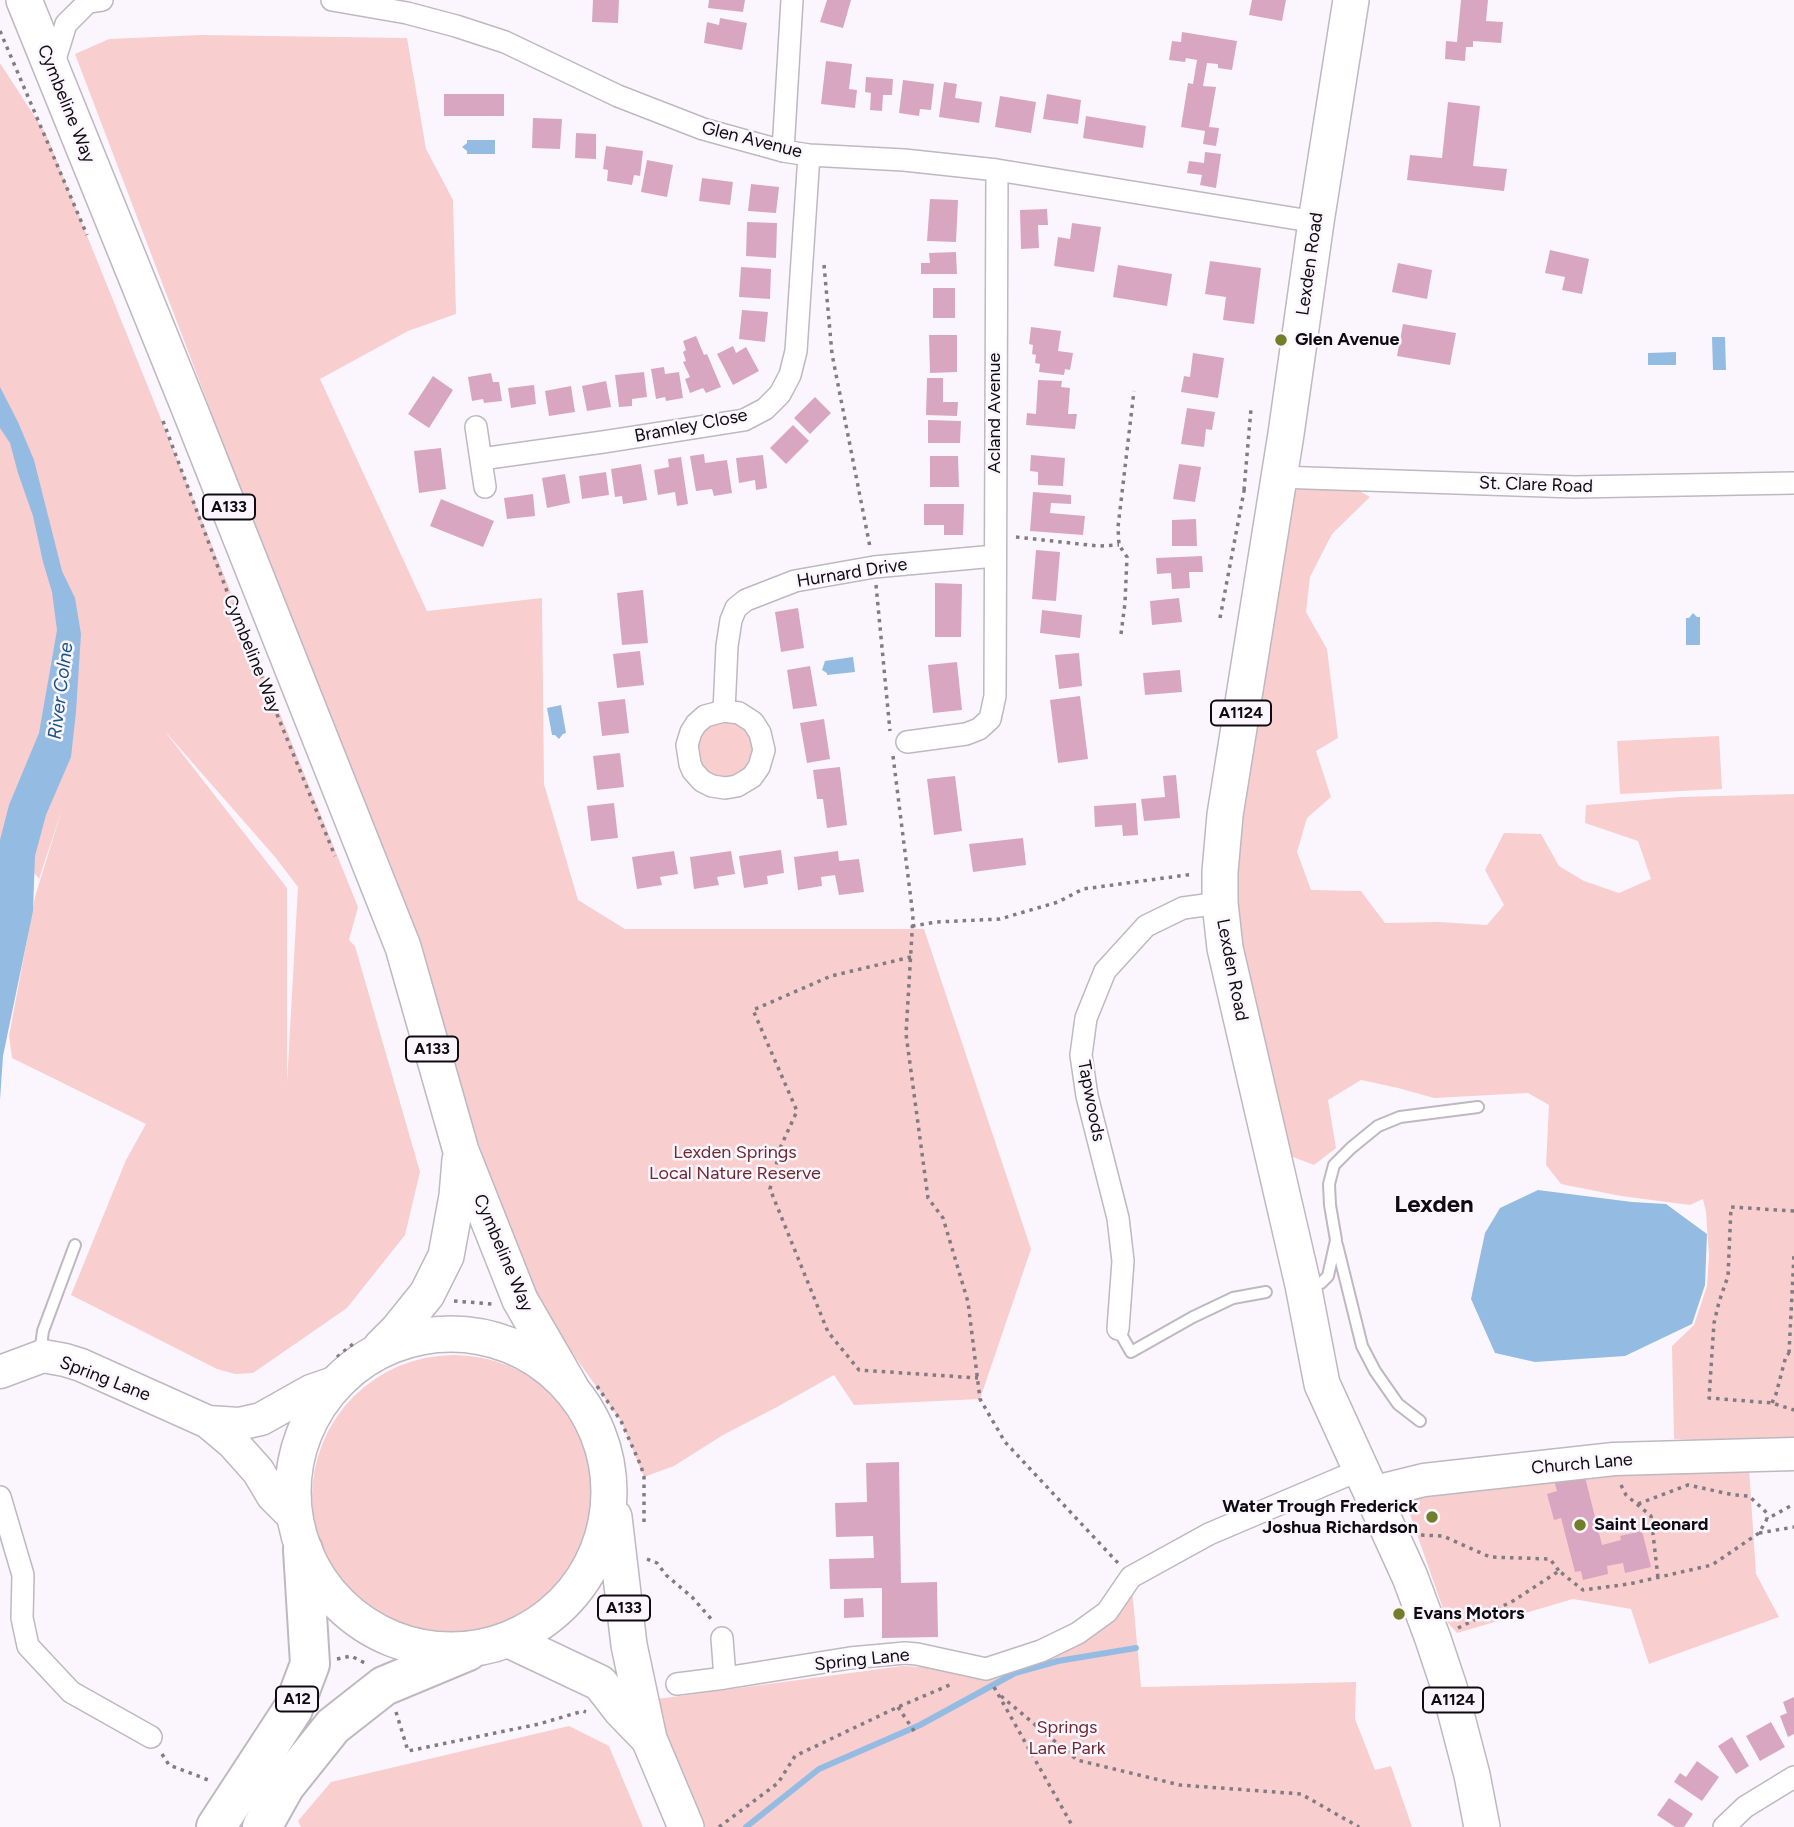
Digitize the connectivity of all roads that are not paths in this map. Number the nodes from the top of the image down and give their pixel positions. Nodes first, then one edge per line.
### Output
1 (24, 0) edge
2 (332, 0) edge
3 (792, 0) edge
4 (1351, 0) edge
5 (91, 1) edge
6 (52, 69) junction
7 (783, 152) junction
8 (809, 155) junction
9 (997, 170) junction
10 (1316, 222) junction
11 (476, 427) dead end
12 (481, 459) junction
13 (1794, 483) edge
14 (1267, 485) junction
15 (485, 486) dead end
16 (995, 556) junction
17 (724, 711) dead end
18 (897, 747) road end
19 (1220, 903) junction
20 (1478, 1107) dead end
21 (461, 1151) junction
22 (1336, 1240) junction
23 (75, 1245) dead end
24 (1303, 1285) junction
25 (1266, 1292) dead end
26 (1118, 1329) joint
27 (367, 1347) junction
28 (43, 1356) junction
29 (336, 1371) junction
30 (0, 1372) edge
31 (582, 1383) junction
32 (1420, 1421) dead end
33 (208, 1422) junction
34 (1794, 1454) edge
35 (609, 1476) junction
36 (1366, 1482) junction
37 (0, 1497) edge
38 (298, 1534) junction
39 (722, 1638) road end
40 (509, 1640) junction
41 (468, 1651) junction
42 (725, 1678) junction
43 (677, 1684) dead end
44 (151, 1737) road end
45 (649, 1740) junction
46 (1794, 1777) edge
47 (216, 1827) edge
48 (262, 1827) edge
49 (686, 1827) edge
50 (1482, 1827) edge
51 (1724, 1827) edge

1 - 6 main road, Cymbeline Way / A133
2 - 7 street, Glen Avenue
3 - 7 street
4 - 10 main road, Lexden Road / A1124
5 - 6 street
6 - 21 main road, Cymbeline Way / A133
7 - 8 street, Glen Avenue
8 - 9 street, Glen Avenue
8 - 12 street, Bramley Close
9 - 10 street, Glen Avenue
9 - 16 street, Acland Avenue
10 - 14 main road, Lexden Road / A1124
11 - 12 street
12 - 15 street
13 - 14 street, St. Clare Road
14 - 19 main road, Lexden Road / A1124
16 - 17 street, Hurnard Drive
16 - 18 street, Acland Avenue
19 - 24 main road, Lexden Road / A1124
19 - 26 street, Tapwoods
20 - 22 lane
21 - 27 main road, Cymbeline Way / A133
21 - 31 main road, Cymbeline Way / A133
22 - 24 lane
22 - 32 lane
23 - 28 lane
24 - 36 main road, Lexden Road / A1124
25 - 26 lane
27 - 29 main road
27 - 31 main road
28 - 30 street, Spring Lane
28 - 33 street, Spring Lane
29 - 33 street, Spring Lane
29 - 38 main road
31 - 35 main road
33 - 38 street, Spring Lane
34 - 36 street, Church Lane
35 - 40 main road
35 - 45 main road, A133
36 - 42 street, Spring Lane
36 - 50 main road, Lexden Road / A1124
37 - 44 street
38 - 41 main road
38 - 47 highway, A12
39 - 42 street
40 - 41 main road
40 - 45 main road, A133
41 - 48 highway, A12
42 - 43 street, Spring Lane
45 - 49 main road, A133
46 - 51 street

